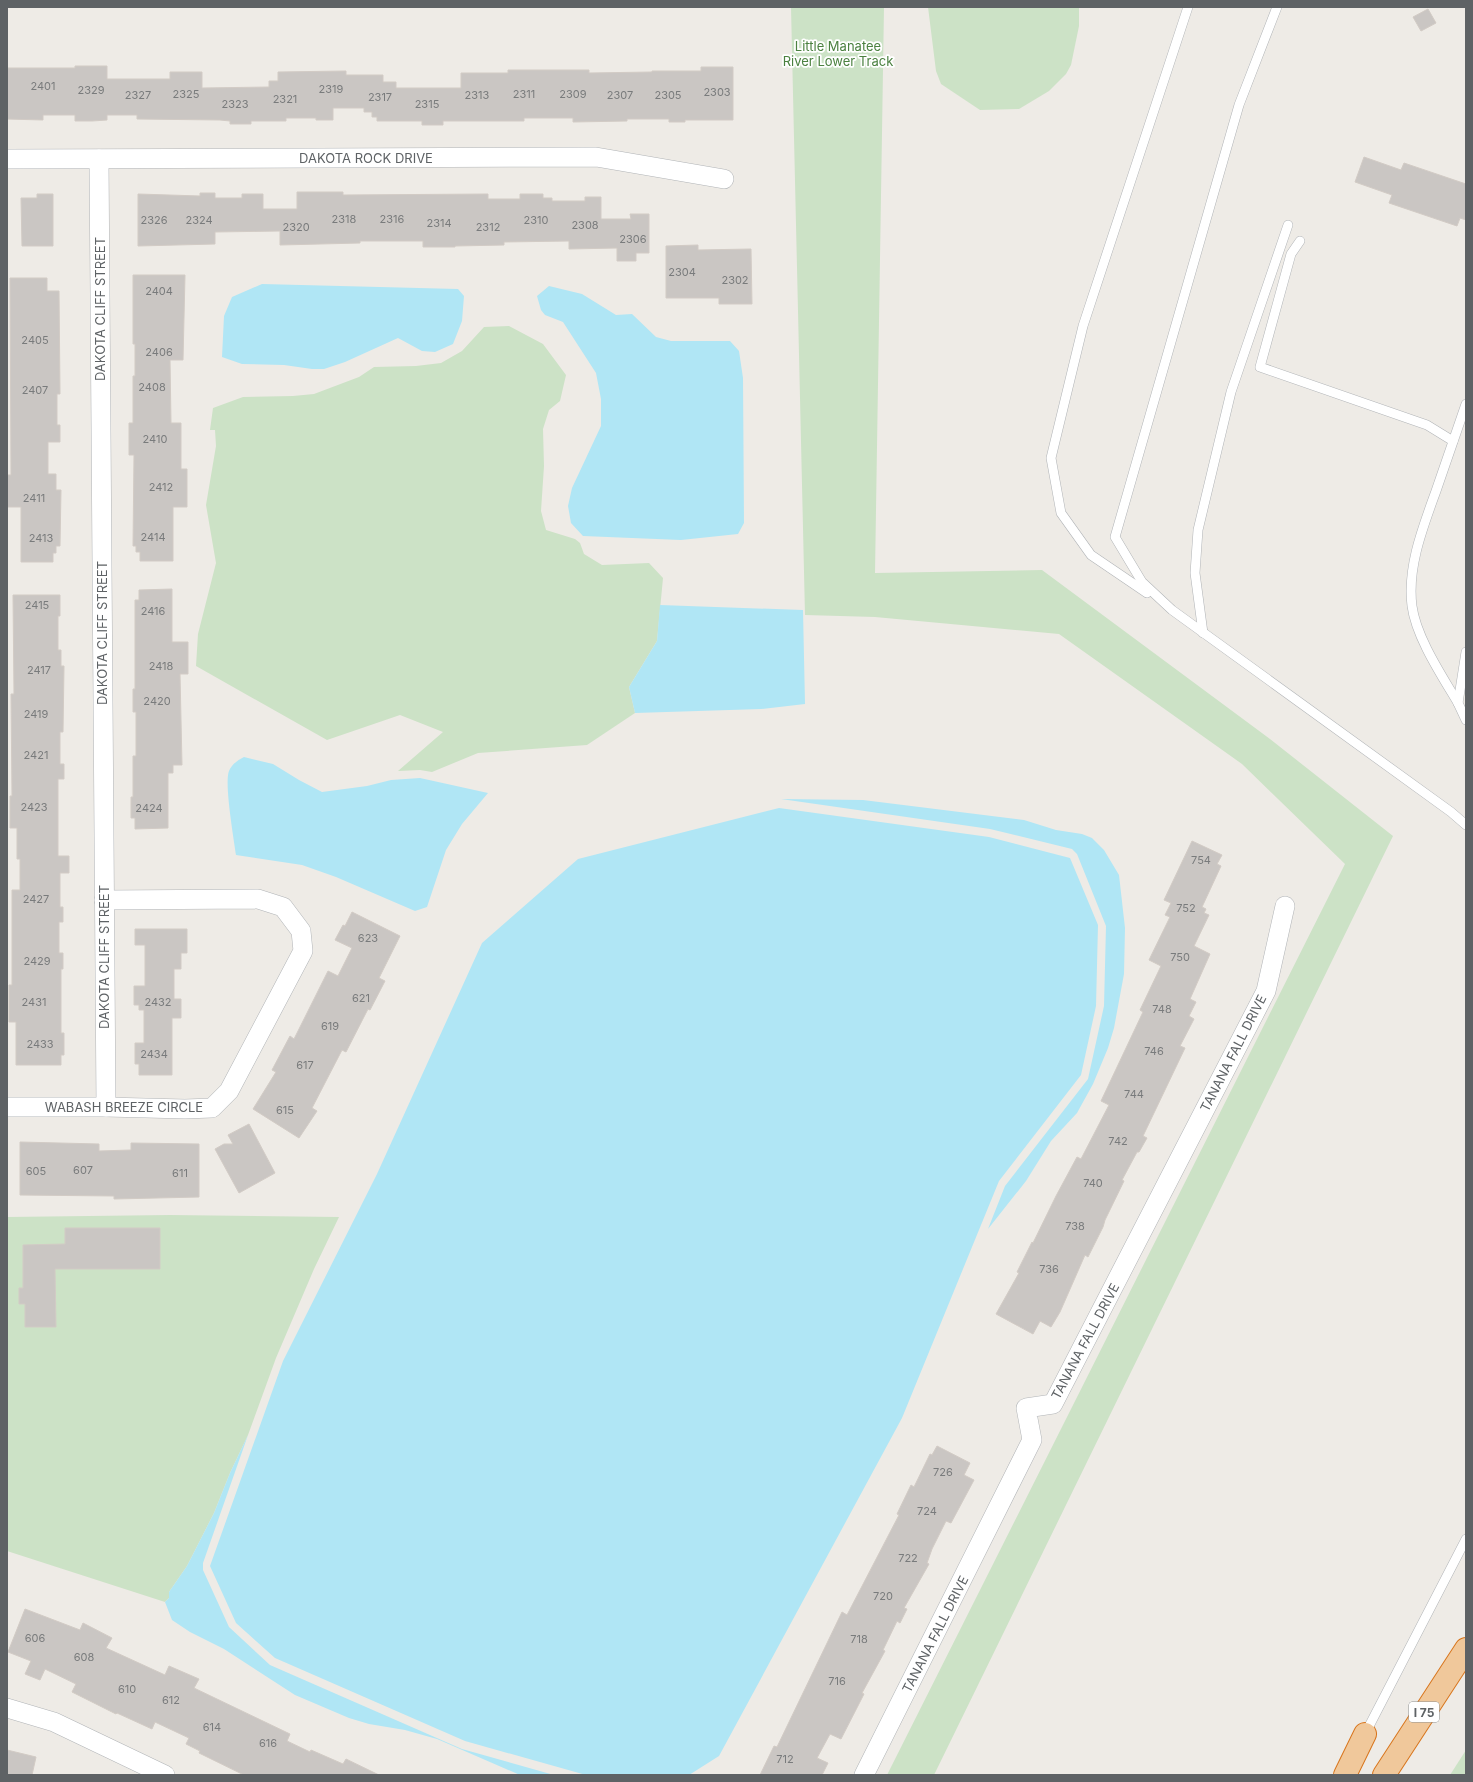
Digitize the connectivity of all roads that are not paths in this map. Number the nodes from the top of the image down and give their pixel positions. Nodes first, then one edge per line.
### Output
1 (1188, 7) edge
2 (1277, 7) edge
3 (99, 158) junction
4 (7, 159) edge
5 (724, 179) dead end
6 (1288, 225) dead end
7 (1300, 241) dead end
8 (1466, 404) edge
9 (1453, 441) junction
10 (1172, 610) junction
11 (1203, 633) junction
12 (1466, 652) edge
13 (1458, 703) junction
14 (1466, 720) edge
15 (1466, 824) edge
16 (104, 900) junction
17 (1285, 906) dead end
18 (7, 1107) edge
19 (106, 1107) junction
20 (1466, 1539) edge
21 (1466, 1649) edge
22 (7, 1708) edge
23 (1365, 1734) joint
24 (165, 1775) edge
25 (864, 1775) edge
26 (1344, 1775) edge
27 (1384, 1775) edge

1 - 10 lane
2 - 10 lane
3 - 4 street, DAKOTA ROCK DRIVE
3 - 5 street, DAKOTA ROCK DRIVE
3 - 16 street, DAKOTA CLIFF STREET
6 - 11 lane
7 - 9 lane
8 - 9 lane
9 - 13 lane
10 - 11 lane
11 - 15 lane
12 - 13 lane
13 - 14 lane
16 - 19 street, DAKOTA CLIFF STREET
16 - 19 street, WABASH BREEZE CIRCLE
17 - 25 street, TANANA FALL DRIVE
18 - 19 street, WABASH BREEZE CIRCLE
20 - 23 lane
21 - 27 highway, I 75
22 - 24 street
23 - 26 highway

